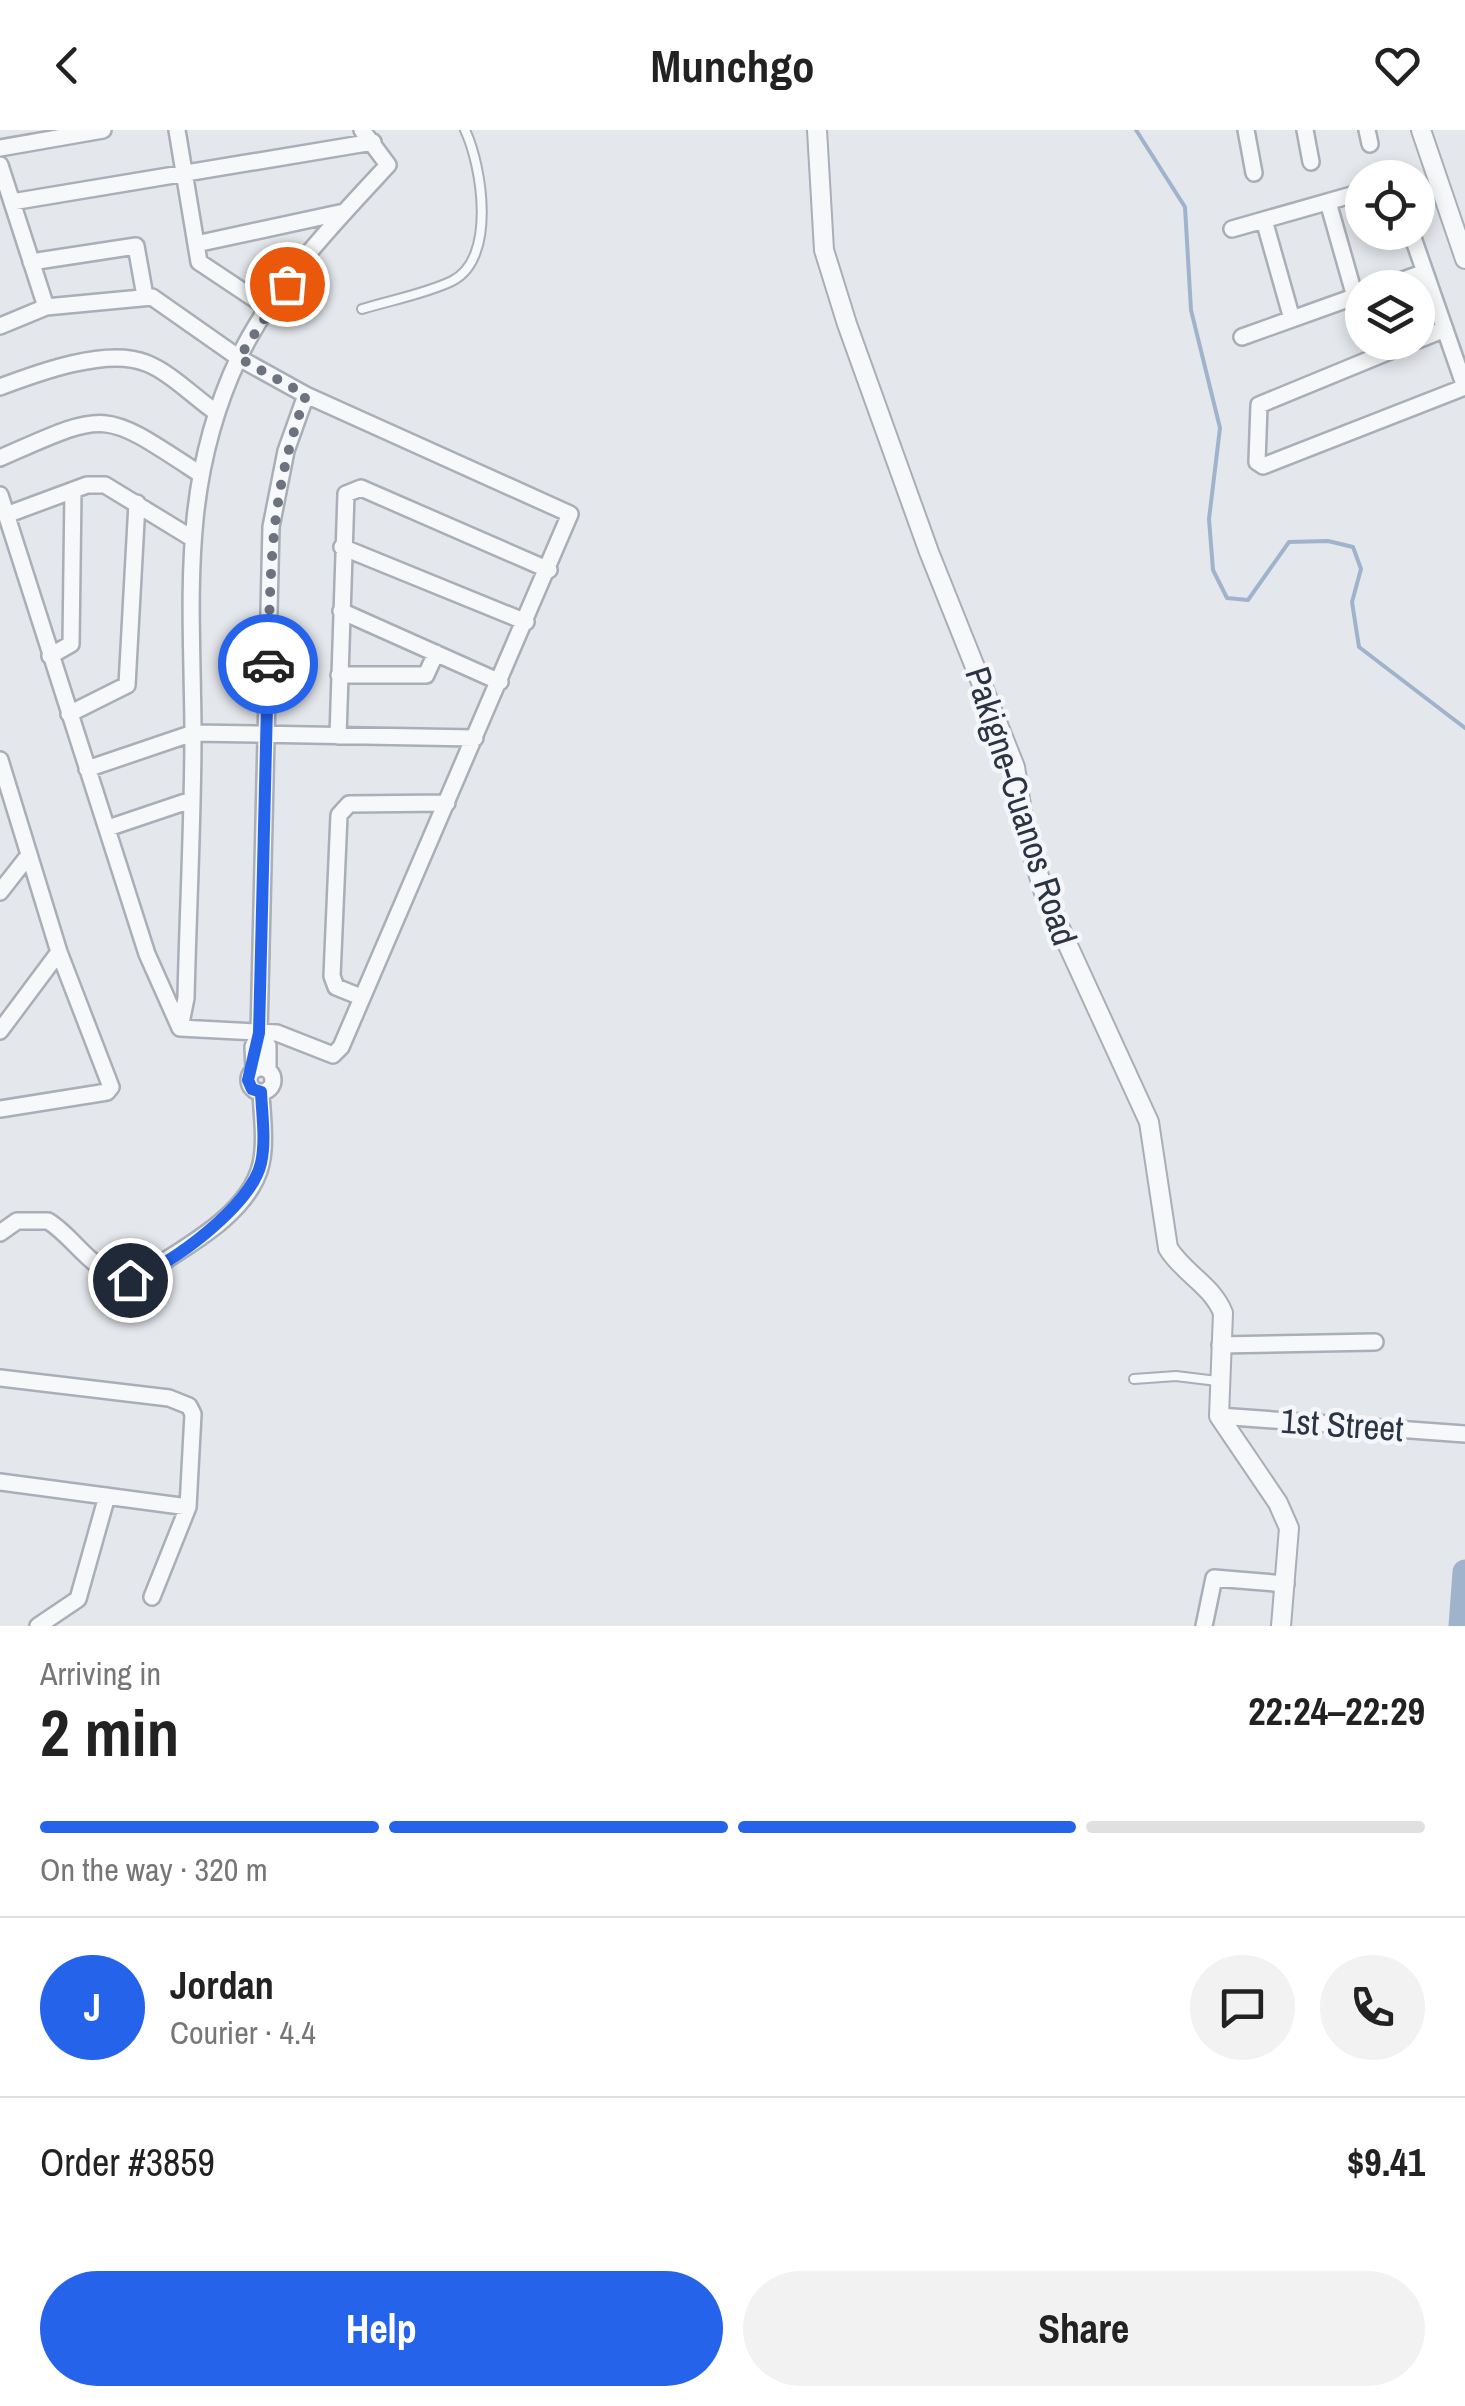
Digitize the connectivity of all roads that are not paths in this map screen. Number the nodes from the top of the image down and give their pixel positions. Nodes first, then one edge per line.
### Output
1 (103, 130) edge
2 (177, 130) edge
3 (465, 130) edge
4 (817, 130) edge
5 (1246, 130) edge
6 (1305, 130) edge
7 (1420, 130) edge
8 (368, 136) edge
9 (0, 148) edge
10 (1311, 162) dead end
11 (0, 165) edge
12 (1254, 173) dead end
13 (185, 174) junction
14 (1345, 197) edge
15 (12, 202) junction
16 (1328, 202) junction
17 (344, 212) junction
18 (1264, 220) junction
19 (1232, 229) dead end
20 (196, 244) junction
21 (1465, 259) edge
22 (31, 262) junction
23 (1350, 270) edge
24 (146, 296) junction
25 (1435, 300) edge
26 (1345, 301) edge
27 (46, 308) junction
28 (268, 308) junction
29 (362, 309) dead end
30 (1292, 319) junction
31 (0, 326) edge
32 (1445, 329) junction
33 (1435, 333) edge
34 (1242, 336) dead end
35 (239, 358) junction
36 (1369, 360) edge
37 (0, 387) edge
38 (1465, 387) edge
39 (306, 395) junction
40 (217, 413) junction
41 (0, 458) edge
42 (200, 474) junction
43 (73, 490) junction
44 (0, 495) edge
45 (137, 503) junction
46 (6, 515) junction
47 (190, 538) junction
48 (342, 548) junction
49 (549, 570) junction
50 (341, 611) junction
51 (526, 622) junction
52 (436, 653) junction
53 (50, 656) junction
54 (339, 676) junction
55 (500, 682) junction
56 (69, 714) junction
57 (193, 733) junction
58 (267, 735) junction
59 (338, 736) junction
60 (475, 738) junction
61 (0, 760) edge
62 (87, 770) junction
63 (191, 800) junction
64 (446, 803) junction
65 (108, 828) junction
66 (30, 855) junction
67 (0, 892) edge
68 (59, 952) junction
69 (361, 997) junction
70 (180, 1028) junction
71 (0, 1031) edge
72 (259, 1033) junction
73 (0, 1109) edge
74 (0, 1233) edge
75 (1375, 1342) dead end
76 (1220, 1345) junction
77 (0, 1378) edge
78 (1134, 1379) dead end
79 (1217, 1380) junction
80 (1219, 1416) junction
81 (1465, 1434) edge
82 (0, 1482) edge
83 (106, 1496) junction
84 (188, 1507) junction
85 (1286, 1584) junction
86 (152, 1597) dead end
87 (38, 1626) edge
88 (1204, 1626) edge
89 (1281, 1626) edge

1 - 9 street
2 - 13 street
3 - 29 lane
4 - 76 street, Pakigne-Cuanos Road
5 - 12 street
6 - 10 street
7 - 21 street
8 - 13 street
8 - 17 street
11 - 15 street
13 - 15 street
13 - 20 street
14 - 16 street
15 - 22 street
16 - 18 street
16 - 23 street
17 - 20 street
17 - 28 street
18 - 19 street
18 - 30 street
20 - 28 street
22 - 24 street
22 - 27 street
24 - 27 street
24 - 35 street
25 - 32 street
26 - 30 street
27 - 31 street
28 - 35 street
30 - 34 street
32 - 33 street
32 - 38 street
35 - 39 street
35 - 40 street
36 - 38 street
37 - 40 street
39 - 49 street
39 - 58 street
40 - 42 street
41 - 42 street
42 - 47 street
43 - 45 street
43 - 46 street
43 - 53 street
44 - 46 street
45 - 47 street
45 - 56 street
46 - 53 street
47 - 57 street
48 - 49 street
48 - 50 street
48 - 51 street
49 - 51 street
50 - 52 street
50 - 54 street
51 - 55 street
52 - 54 street
52 - 55 street
53 - 56 street
54 - 59 street
55 - 60 street
56 - 62 street
57 - 58 street
57 - 62 street
57 - 63 street
58 - 59 street
58 - 72 street
59 - 60 street
60 - 64 street
61 - 66 street
62 - 65 street
63 - 65 street
63 - 70 street
64 - 69 street
64 - 69 street
65 - 70 street
66 - 67 street
66 - 68 street
68 - 71 street
68 - 73 street
69 - 72 street
70 - 72 street
72 - 74 street
75 - 76 street
76 - 79 street, Pakigne-Cuanos Road
77 - 84 street
78 - 79 lane
79 - 80 street, Pakigne-Cuanos Road
80 - 81 street, 1st Street
80 - 85 street
82 - 83 street
83 - 84 street
83 - 87 street
84 - 86 street
85 - 88 street
85 - 89 street

